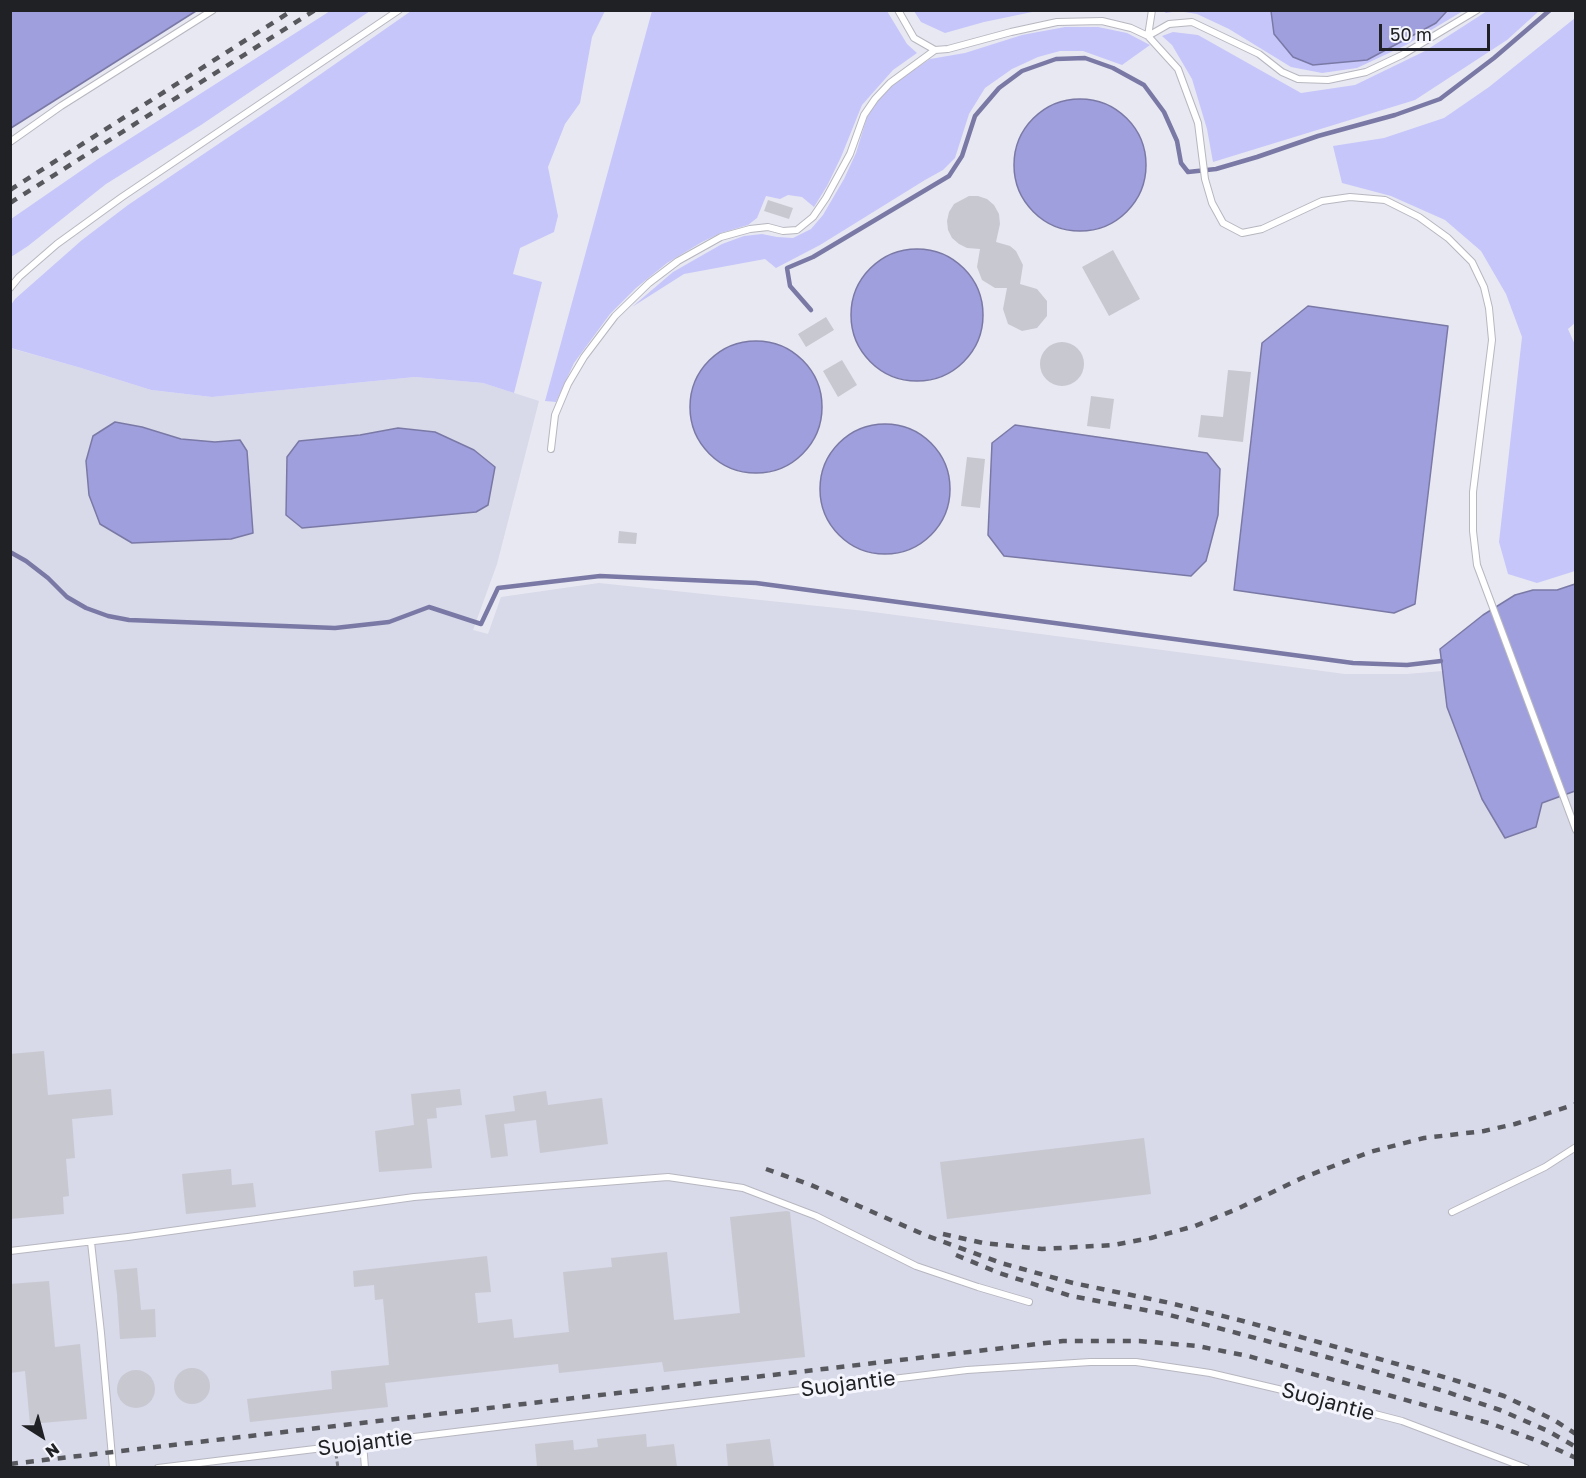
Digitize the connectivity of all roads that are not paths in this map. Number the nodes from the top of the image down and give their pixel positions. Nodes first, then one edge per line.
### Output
1 (213, 10) edge
2 (399, 10) edge
3 (898, 10) edge
4 (1152, 10) edge
5 (1477, 10) edge
6 (1148, 36) junction
7 (935, 50) junction
8 (10, 142) edge
9 (10, 288) edge
10 (551, 449) dead end
11 (1575, 830) edge
12 (1575, 1147) edge
13 (1452, 1212) dead end
14 (91, 1242) junction
15 (10, 1251) edge
16 (1029, 1302) dead end
17 (363, 1443) junction
18 (113, 1467) edge
19 (158, 1467) edge
20 (365, 1467) edge
21 (1526, 1467) edge

1 - 8 lane
2 - 9 lane
3 - 7 lane
4 - 6 lane
5 - 6 lane
6 - 7 lane
6 - 11 lane
7 - 10 lane
12 - 13 lane
14 - 15 lane
14 - 16 lane
14 - 18 lane
17 - 19 lane, Suojantie
17 - 20 lane
17 - 21 lane, Suojantie

